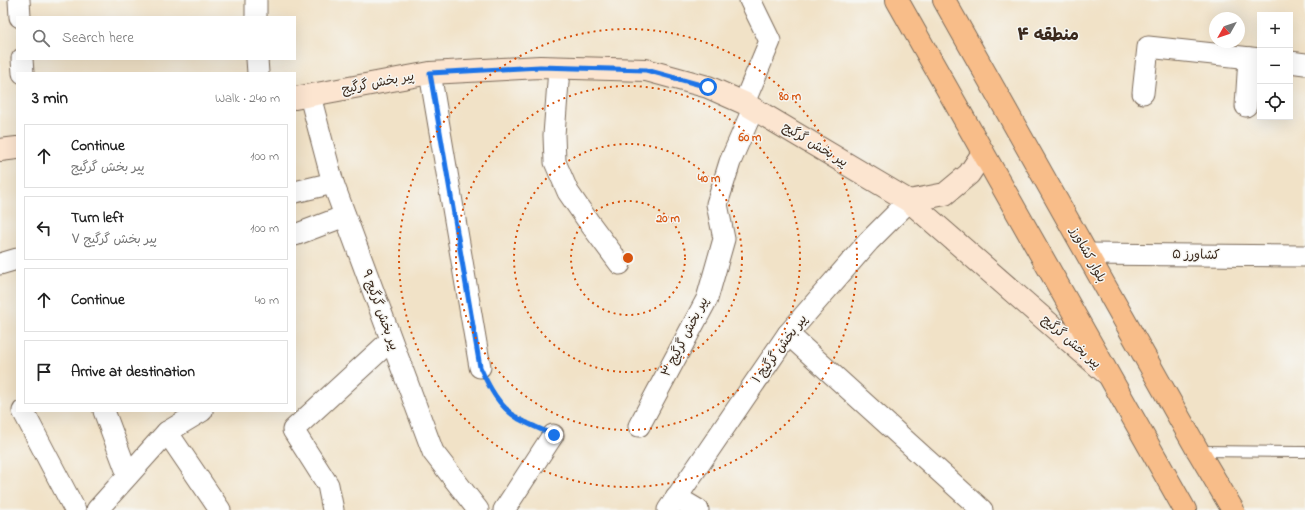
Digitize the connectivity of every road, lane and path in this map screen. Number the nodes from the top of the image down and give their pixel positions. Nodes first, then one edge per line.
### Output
1 (19, 0) edge
2 (256, 0) edge
3 (750, 0) edge
4 (897, 0) edge
5 (944, 0) edge
6 (20, 16) edge
7 (256, 16) edge
8 (1255, 59) edge
9 (22, 60) edge
10 (257, 60) edge
11 (1293, 62) edge
12 (1305, 64) edge
13 (559, 68) junction
14 (23, 72) edge
15 (258, 72) edge
16 (430, 73) junction
17 (1143, 93) dead end
18 (303, 97) edge
19 (748, 106) junction
20 (1246, 106) dead end
21 (16, 148) edge
22 (0, 150) edge
23 (983, 153) junction
24 (333, 183) junction
25 (296, 192) edge
26 (909, 201) junction
27 (345, 216) junction
28 (296, 235) edge
29 (1087, 254) junction
30 (1305, 256) edge
31 (16, 259) edge
32 (0, 264) edge
33 (620, 264) dead end
34 (788, 334) junction
35 (391, 340) junction
36 (480, 367) joint
37 (1107, 373) junction
38 (24, 412) edge
39 (104, 412) edge
40 (200, 412) edge
41 (176, 422) edge
42 (639, 426) dead end
43 (554, 435) joint
44 (1198, 451) junction
45 (1305, 452) edge
46 (128, 475) junction
47 (672, 504) edge
48 (105, 508) edge
49 (75, 510) edge
50 (220, 510) edge
51 (333, 510) edge
52 (478, 510) edge
53 (504, 510) edge
54 (698, 510) edge
55 (982, 510) edge
56 (1184, 510) edge
57 (1234, 510) edge

1 - 6 street
2 - 7 street
3 - 19 street, پیر بخش گرگیج ۳
4 - 23 main road
5 - 29 main road, بلوار کشاورز
8 - 17 street
8 - 20 street
9 - 14 street
10 - 15 street
11 - 12 street
13 - 16 street, پیر بخش گرگیج
13 - 19 street, پیر بخش گرگیج
13 - 33 street
16 - 18 street, پیر بخش گرگیج
16 - 36 street
18 - 24 street, پیر بخش گرگیج ۹
19 - 26 street, پیر بخش گرگیج
19 - 42 street, پیر بخش گرگیج ۳
21 - 22 street
23 - 26 street
23 - 37 main road
24 - 25 street
24 - 27 street, پیر بخش گرگیج ۹
26 - 34 street, پیر بخش گرگیج ۱
26 - 37 street, پیر بخش گرگیج
27 - 28 street
27 - 35 street, پیر بخش گرگیج ۹
29 - 30 street, کشاورز ۵
29 - 44 main road, بلوار کشاورز
31 - 32 street
34 - 47 street, پیر بخش گرگیج ۱
34 - 55 street
35 - 51 street
35 - 52 street, پیر بخش گرگیج ۹
36 - 43 path
37 - 56 main road
38 - 49 street
39 - 46 street
40 - 41 street
41 - 46 street
41 - 50 street
43 - 53 street
44 - 45 lane
44 - 57 main road, بلوار کشاورز
46 - 48 street
47 - 54 street

